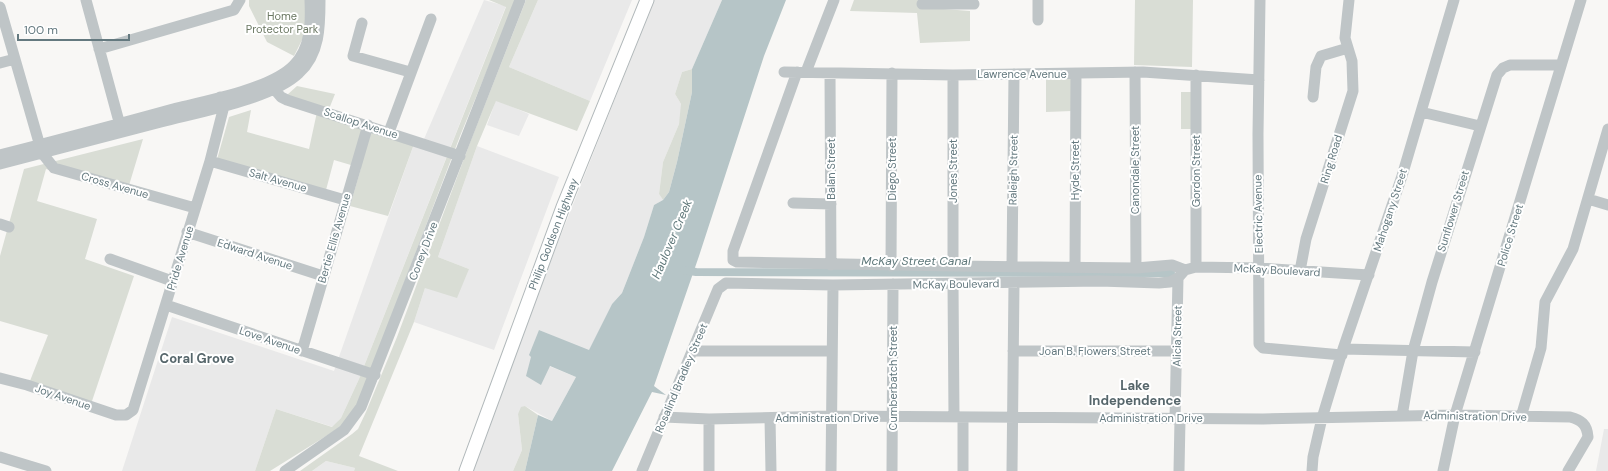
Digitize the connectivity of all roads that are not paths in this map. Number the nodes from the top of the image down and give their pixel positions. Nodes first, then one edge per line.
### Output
1 (86, 0) edge
2 (240, 0) edge
3 (310, 0) edge
4 (320, 0) edge
5 (520, 0) edge
6 (637, 0) edge
7 (647, 0) edge
8 (834, 0) edge
9 (1038, 0) edge
10 (1260, 0) edge
11 (1349, 0) edge
12 (1454, 0) edge
13 (1581, 0) edge
14 (922, 4) dead end
15 (974, 5) edge
16 (0, 7) edge
17 (430, 19) dead end
18 (1038, 20) dead end
19 (362, 23) dead end
20 (1348, 48) junction
21 (99, 49) junction
22 (15, 59) junction
23 (0, 63) edge
24 (1561, 65) junction
25 (410, 72) junction
26 (784, 72) dead end
27 (801, 72) junction
28 (1135, 72) junction
29 (830, 73) junction
30 (892, 73) junction
31 (1014, 74) junction
32 (1076, 74) junction
33 (953, 75) junction
34 (1196, 75) junction
35 (1259, 80) junction
36 (271, 86) junction
37 (1313, 97) dead end
38 (221, 102) junction
39 (1421, 112) junction
40 (368, 125) junction
41 (1480, 126) junction
42 (121, 128) junction
43 (1608, 129) edge
44 (389, 132) junction
45 (41, 148) junction
46 (0, 155) edge
47 (460, 156) junction
48 (210, 161) junction
49 (0, 164) edge
50 (1588, 199) junction
51 (345, 200) junction
52 (793, 203) dead end
53 (831, 204) junction
54 (1608, 205) edge
55 (195, 208) junction
56 (187, 232) junction
57 (110, 260) dead end
58 (831, 265) junction
59 (891, 266) junction
60 (953, 266) junction
61 (1012, 266) junction
62 (1075, 267) junction
63 (1136, 268) junction
64 (1259, 268) junction
65 (1186, 271) junction
66 (1300, 271) junction
67 (1369, 275) junction
68 (323, 276) junction
69 (172, 281) junction
70 (1014, 283) junction
71 (893, 284) junction
72 (953, 284) junction
73 (722, 285) joint
74 (833, 285) junction
75 (166, 305) junction
76 (302, 351) junction
77 (692, 351) junction
78 (831, 351) junction
79 (1013, 351) junction
80 (1177, 351) junction
81 (1413, 351) junction
82 (1343, 352) junction
83 (1474, 352) junction
84 (375, 375) junction
85 (0, 378) edge
86 (126, 415) joint
87 (1455, 415) junction
88 (830, 416) junction
89 (1402, 416) junction
90 (664, 417) junction
91 (892, 417) junction
92 (959, 417) junction
93 (1013, 417) junction
94 (1521, 417) junction
95 (770, 418) junction
96 (1322, 418) junction
97 (709, 419) junction
98 (1177, 419) junction
99 (0, 457) edge
100 (644, 470) edge
101 (46, 471) edge
102 (285, 471) edge
103 (456, 471) edge
104 (466, 471) edge
105 (710, 471) edge
106 (770, 471) edge
107 (831, 471) edge
108 (892, 471) edge
109 (963, 471) edge
110 (1012, 471) edge
111 (1179, 471) edge
112 (1312, 471) edge
113 (1443, 471) edge
114 (1568, 471) edge

1 - 21 street
2 - 21 street
3 - 36 street
4 - 36 street
5 - 47 street, Coney Drive
6 - 103 main road, Philip Goldson Highway
7 - 104 main road, Philip Goldson Highway
8 - 27 street
9 - 18 street
10 - 35 street, Electric Avenue
11 - 20 street, Ring Road
12 - 39 street, Mahogany Street
13 - 24 street, Police Street
14 - 15 street
16 - 22 street
17 - 25 street
19 - 25 street
20 - 37 street
20 - 66 street, Ring Road
21 - 42 street
22 - 23 street
22 - 45 street
24 - 41 street, Sunflower Street
24 - 83 street, Police Street
25 - 44 street
26 - 27 street, Lawrence Avenue
27 - 29 street, Lawrence Avenue
27 - 58 street, McKay Boulevard
28 - 32 street, Lawrence Avenue
28 - 34 street, Lawrence Avenue
28 - 63 street, Canondale Street
29 - 30 street, Lawrence Avenue
29 - 53 street, Balan Street
30 - 33 street, Lawrence Avenue
30 - 59 street, Diego Street
31 - 32 street, Lawrence Avenue
31 - 33 street, Lawrence Avenue
31 - 61 street, Raleigh Street
32 - 62 street, Hyde Street
33 - 60 street, Jones Street
34 - 35 street, Lawrence Avenue
34 - 65 street, Gordon Street
35 - 64 street, Electric Avenue
36 - 38 street
36 - 40 street, Scallop Avenue
38 - 42 street
38 - 48 street, Pride Avenue
39 - 41 street
39 - 67 street, Mahogany Street
40 - 44 street, Scallop Avenue
40 - 51 street, Bertie Ellis Avenue
41 - 81 street, Sunflower Street
42 - 45 street
43 - 50 street
44 - 47 street, Scallop Avenue
45 - 46 street
45 - 49 street
45 - 55 street, Cross Avenue
47 - 84 street, Coney Drive
48 - 51 street, Salt Avenue
48 - 55 street, Pride Avenue
50 - 54 street
50 - 94 street
51 - 68 street, Bertie Ellis Avenue
52 - 53 street
53 - 58 street, Balan Street
55 - 56 street, Pride Avenue
56 - 68 street, Edward Avenue
56 - 69 street, Pride Avenue
57 - 69 street
58 - 59 street, McKay Boulevard
59 - 60 street, McKay Boulevard
60 - 61 street, McKay Boulevard
61 - 62 street, McKay Boulevard
62 - 63 street, McKay Boulevard
63 - 65 street, McKay Boulevard
64 - 65 street, McKay Boulevard
64 - 66 street, McKay Boulevard
64 - 82 street, Electric Avenue
65 - 70 street, McKay Boulevard
65 - 80 street, Alicia Street
66 - 67 street, McKay Boulevard
67 - 82 street, Mahogany Street
68 - 76 street, Bertie Ellis Avenue
69 - 75 street, Pride Avenue
70 - 72 street, McKay Boulevard
70 - 79 street
71 - 72 street, McKay Boulevard
71 - 74 street, McKay Boulevard
71 - 91 street, Cumberbatch Street
72 - 92 street
73 - 74 street, McKay Boulevard
73 - 77 street, Rosalind Bradley Street
74 - 78 street
75 - 76 street, Love Avenue
75 - 86 street, Pride Avenue
76 - 84 street, Love Avenue
77 - 78 street
77 - 90 street, Rosalind Bradley Street
78 - 88 street
79 - 80 street, Joan B. Flowers Street
79 - 93 street
80 - 98 street, Alicia Street
81 - 82 street, Electric Avenue
81 - 83 street, Electric Avenue
81 - 89 street, Sunflower Street
82 - 96 street, Mahogany Street
83 - 87 street, Police Street
84 - 102 street, Coney Drive
85 - 86 street, Joy Avenue
87 - 89 street, Administration Drive
87 - 94 street, Administration Drive
87 - 113 street, Police Street
88 - 91 street, Administration Drive
88 - 95 street, Administration Drive
88 - 107 street
89 - 96 street, Administration Drive
90 - 97 street, Administration Drive
90 - 100 street, Rosalind Bradley Street
91 - 92 street, Administration Drive
91 - 108 street, Cumberbatch Street
92 - 93 street, Administration Drive
92 - 109 street
93 - 98 street, Administration Drive
93 - 110 street
94 - 114 street, Administration Drive
95 - 97 street, Administration Drive
95 - 106 street
96 - 98 street, Administration Drive
96 - 112 street, Mahogany Street
97 - 105 street
98 - 111 street, Alicia Street
99 - 101 street

